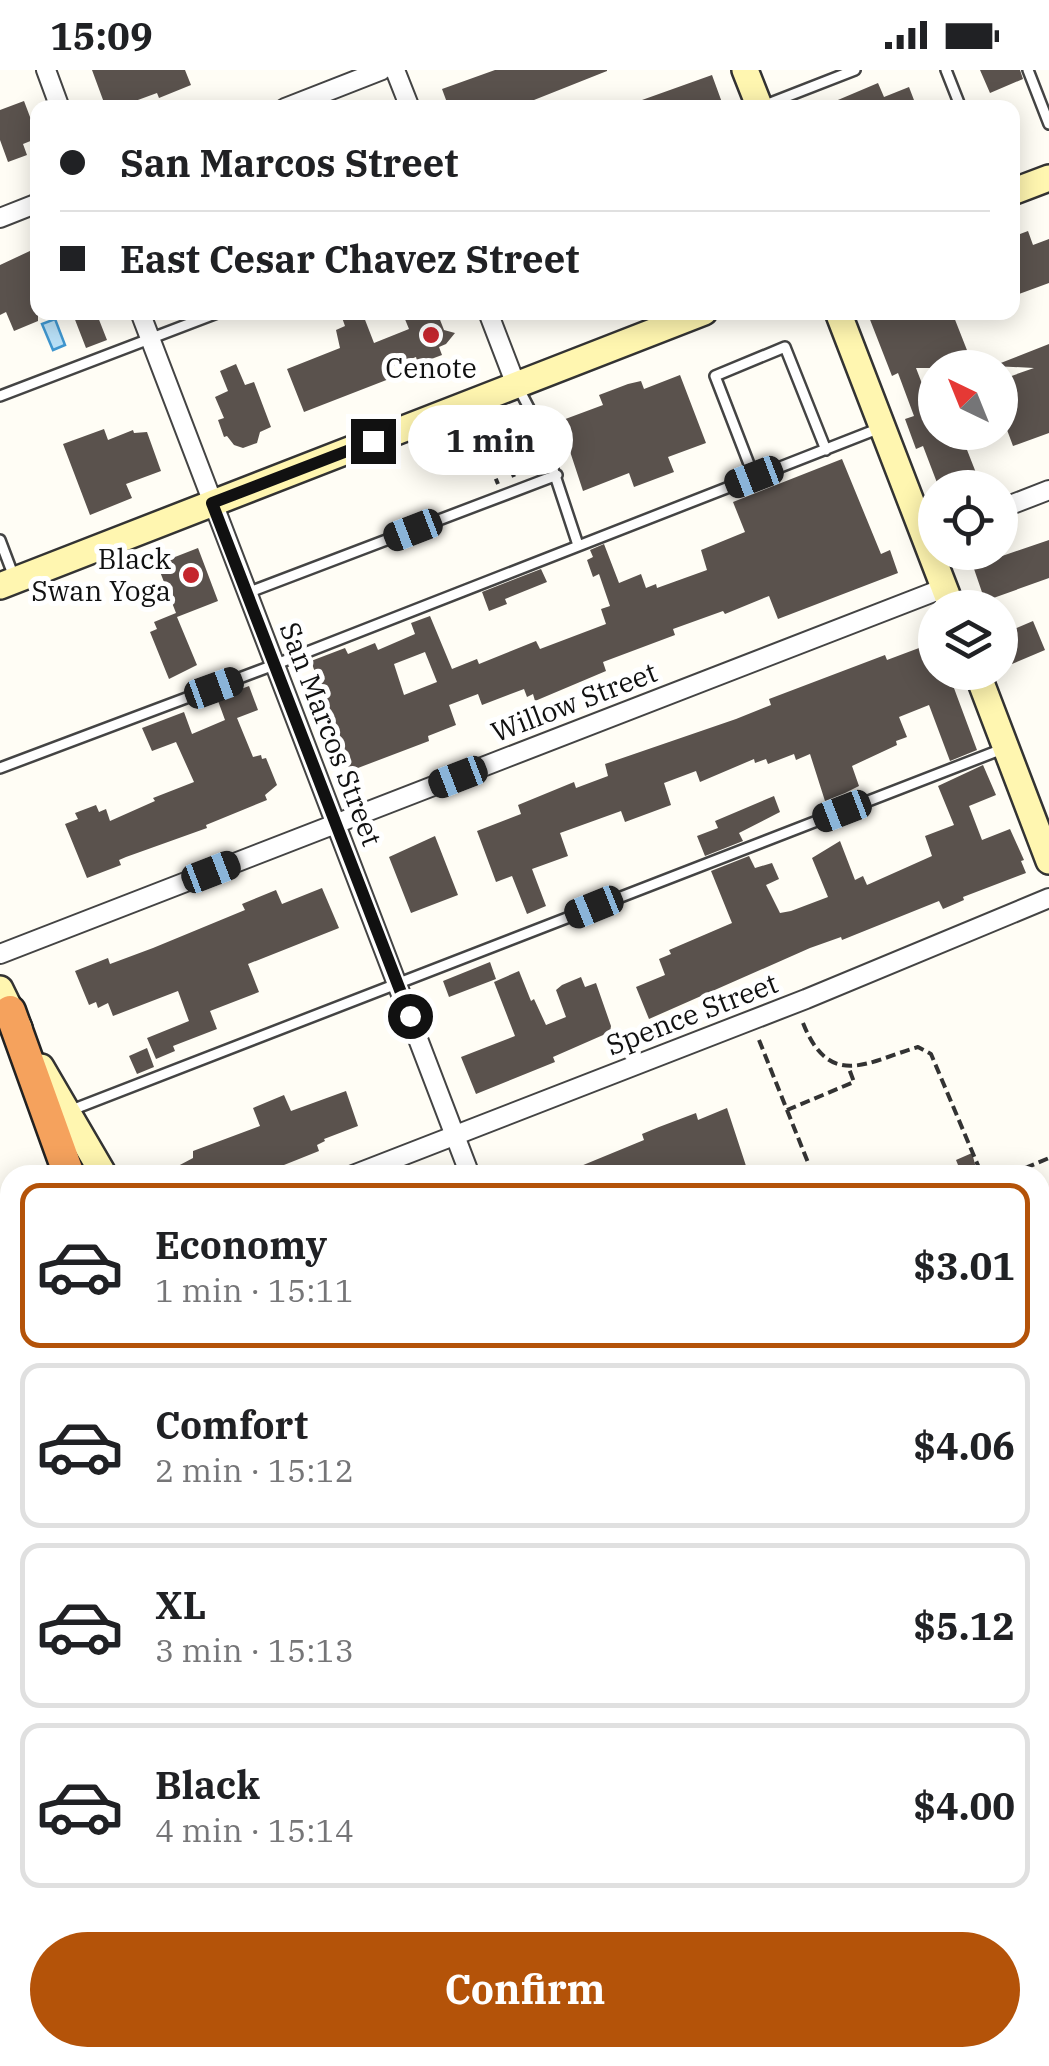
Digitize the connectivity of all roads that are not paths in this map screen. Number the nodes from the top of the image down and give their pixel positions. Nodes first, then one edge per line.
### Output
1 (46, 70) edge
2 (382, 70) edge
3 (395, 70) edge
4 (745, 70) edge
5 (856, 70) edge
6 (946, 70) edge
7 (1028, 70) edge
8 (57, 100) edge
9 (305, 100) edge
10 (407, 100) edge
11 (756, 100) edge
12 (777, 100) edge
13 (958, 100) edge
14 (1049, 124) edge
15 (1049, 178) edge
16 (1020, 189) edge
17 (30, 206) edge
18 (0, 218) edge
19 (143, 320) edge
20 (199, 320) edge
21 (491, 320) edge
22 (683, 320) edge
23 (841, 320) edge
24 (150, 339) junction
25 (516, 385) junction
26 (0, 396) edge
27 (882, 428) junction
28 (826, 450) junction
29 (556, 475) junction
30 (754, 477) junction
31 (1049, 490) edge
32 (1018, 502) edge
33 (212, 503) junction
34 (918, 509) edge
35 (0, 540) edge
36 (578, 545) junction
37 (8, 583) edge
38 (247, 593) junction
39 (918, 609) edge
40 (274, 665) junction
41 (984, 690) edge
42 (1006, 748) junction
43 (0, 768) edge
44 (1040, 811) edge
45 (336, 824) junction
46 (1049, 861) edge
47 (1049, 898) edge
48 (0, 954) edge
49 (397, 984) junction
50 (5, 1000) edge
51 (66, 1112) junction
52 (456, 1135) junction
53 (65, 1165) edge
54 (98, 1165) edge
55 (379, 1165) edge
56 (466, 1165) edge

1 - 8 street
2 - 9 street
3 - 10 street
4 - 11 main road
5 - 12 lane
6 - 13 lane
7 - 14 lane
15 - 16 main road
17 - 18 street
19 - 24 street, San Marcos Street
20 - 24 lane
21 - 25 street
22 - 25 main road
23 - 27 main road
24 - 26 lane
24 - 33 street, San Marcos Street
25 - 29 lane
25 - 33 main road
27 - 28 lane
27 - 34 main road
28 - 30 lane
28 - 30 lane
29 - 36 lane
29 - 38 lane
30 - 36 lane
31 - 32 street
33 - 37 main road
33 - 38 street, San Marcos Street
35 - 37 lane
36 - 40 lane
38 - 40 street, San Marcos Street
39 - 45 street, Willow Street
40 - 43 lane
40 - 45 street, San Marcos Street
41 - 42 main road
42 - 44 main road
42 - 49 lane
44 - 46 main road
45 - 48 street, Willow Street
45 - 49 street, San Marcos Street
47 - 52 street, Spence Street
49 - 51 lane
49 - 52 street, San Marcos Street
50 - 51 main road
50 - 53 highway
51 - 54 main road
52 - 55 street, Spence Street
52 - 56 street, San Marcos Street

